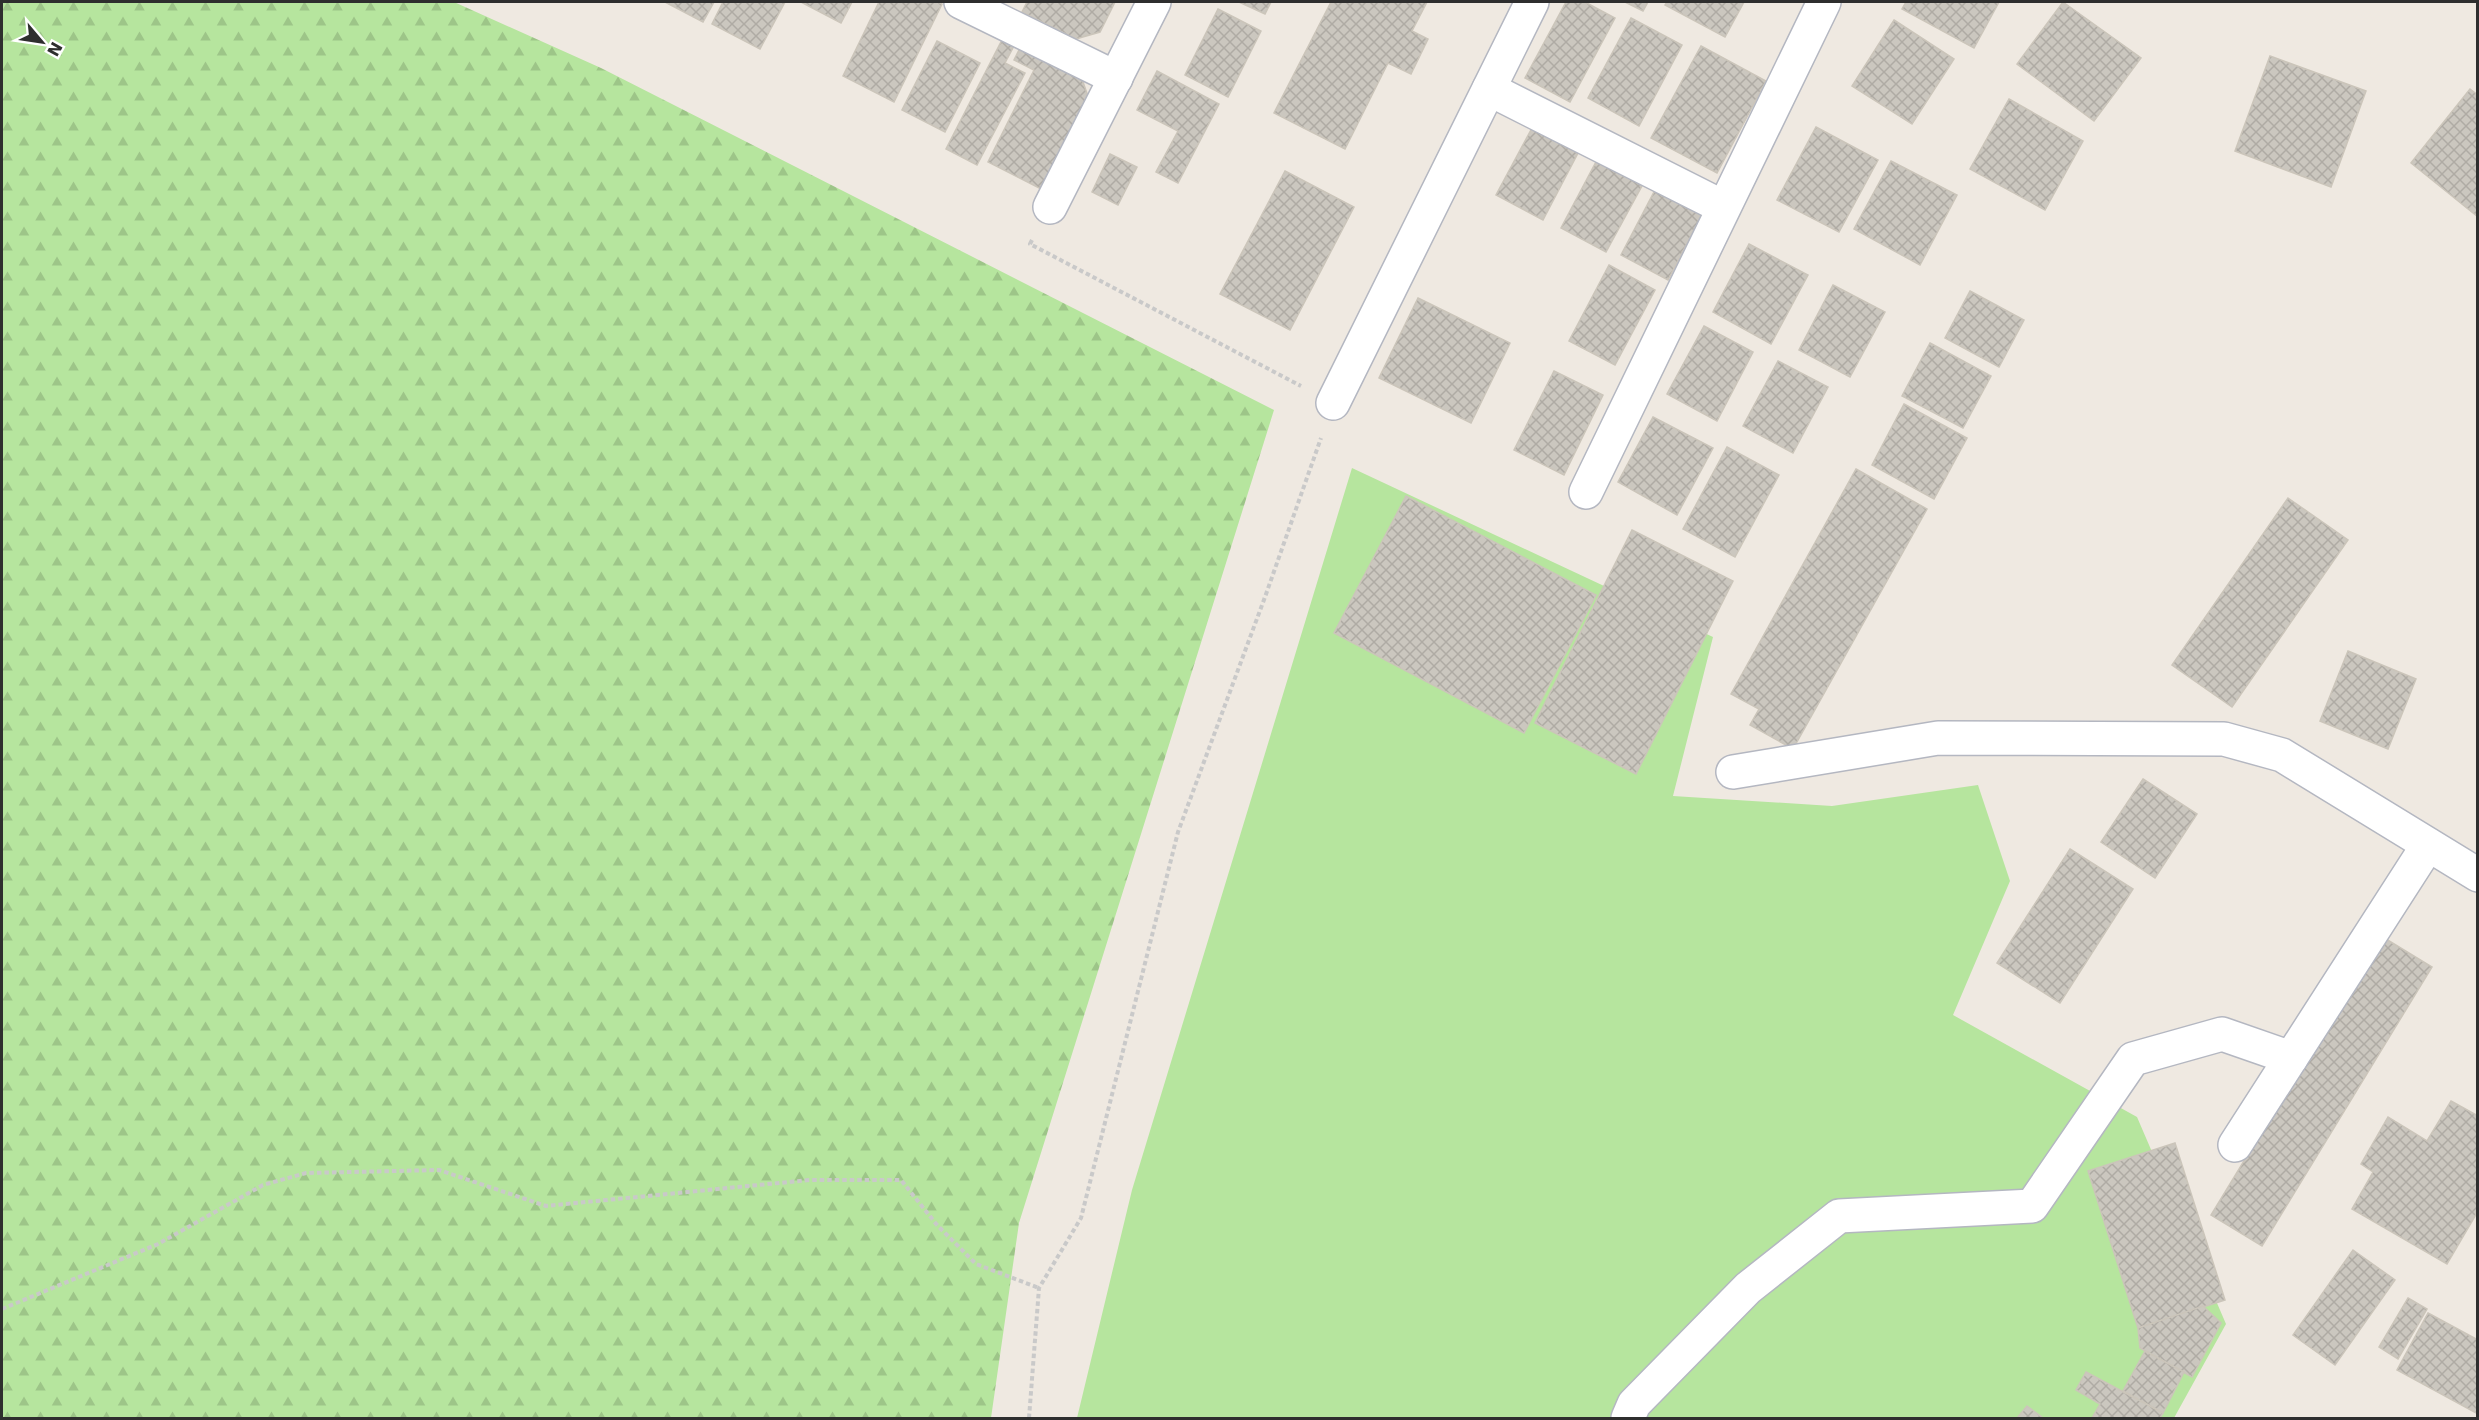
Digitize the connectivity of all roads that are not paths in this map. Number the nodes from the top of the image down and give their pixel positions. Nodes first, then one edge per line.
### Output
1 (961, 2) edge
2 (1154, 2) edge
3 (1532, 2) edge
4 (1824, 2) edge
5 (1116, 78) junction
6 (1489, 88) junction
7 (1050, 207) road end
8 (1723, 207) junction
9 (1333, 403) road end
10 (1586, 492) dead end
11 (1733, 772) dead end
12 (2428, 845) junction
13 (2478, 875) edge
14 (2291, 1058) junction
15 (2235, 1145) dead end
16 (1628, 1419) edge

1 - 5 street
2 - 5 street
3 - 6 street
4 - 8 street
5 - 7 street
6 - 8 street
6 - 9 street
8 - 10 street
11 - 12 street
12 - 13 street
12 - 14 street
14 - 15 street
14 - 16 street

